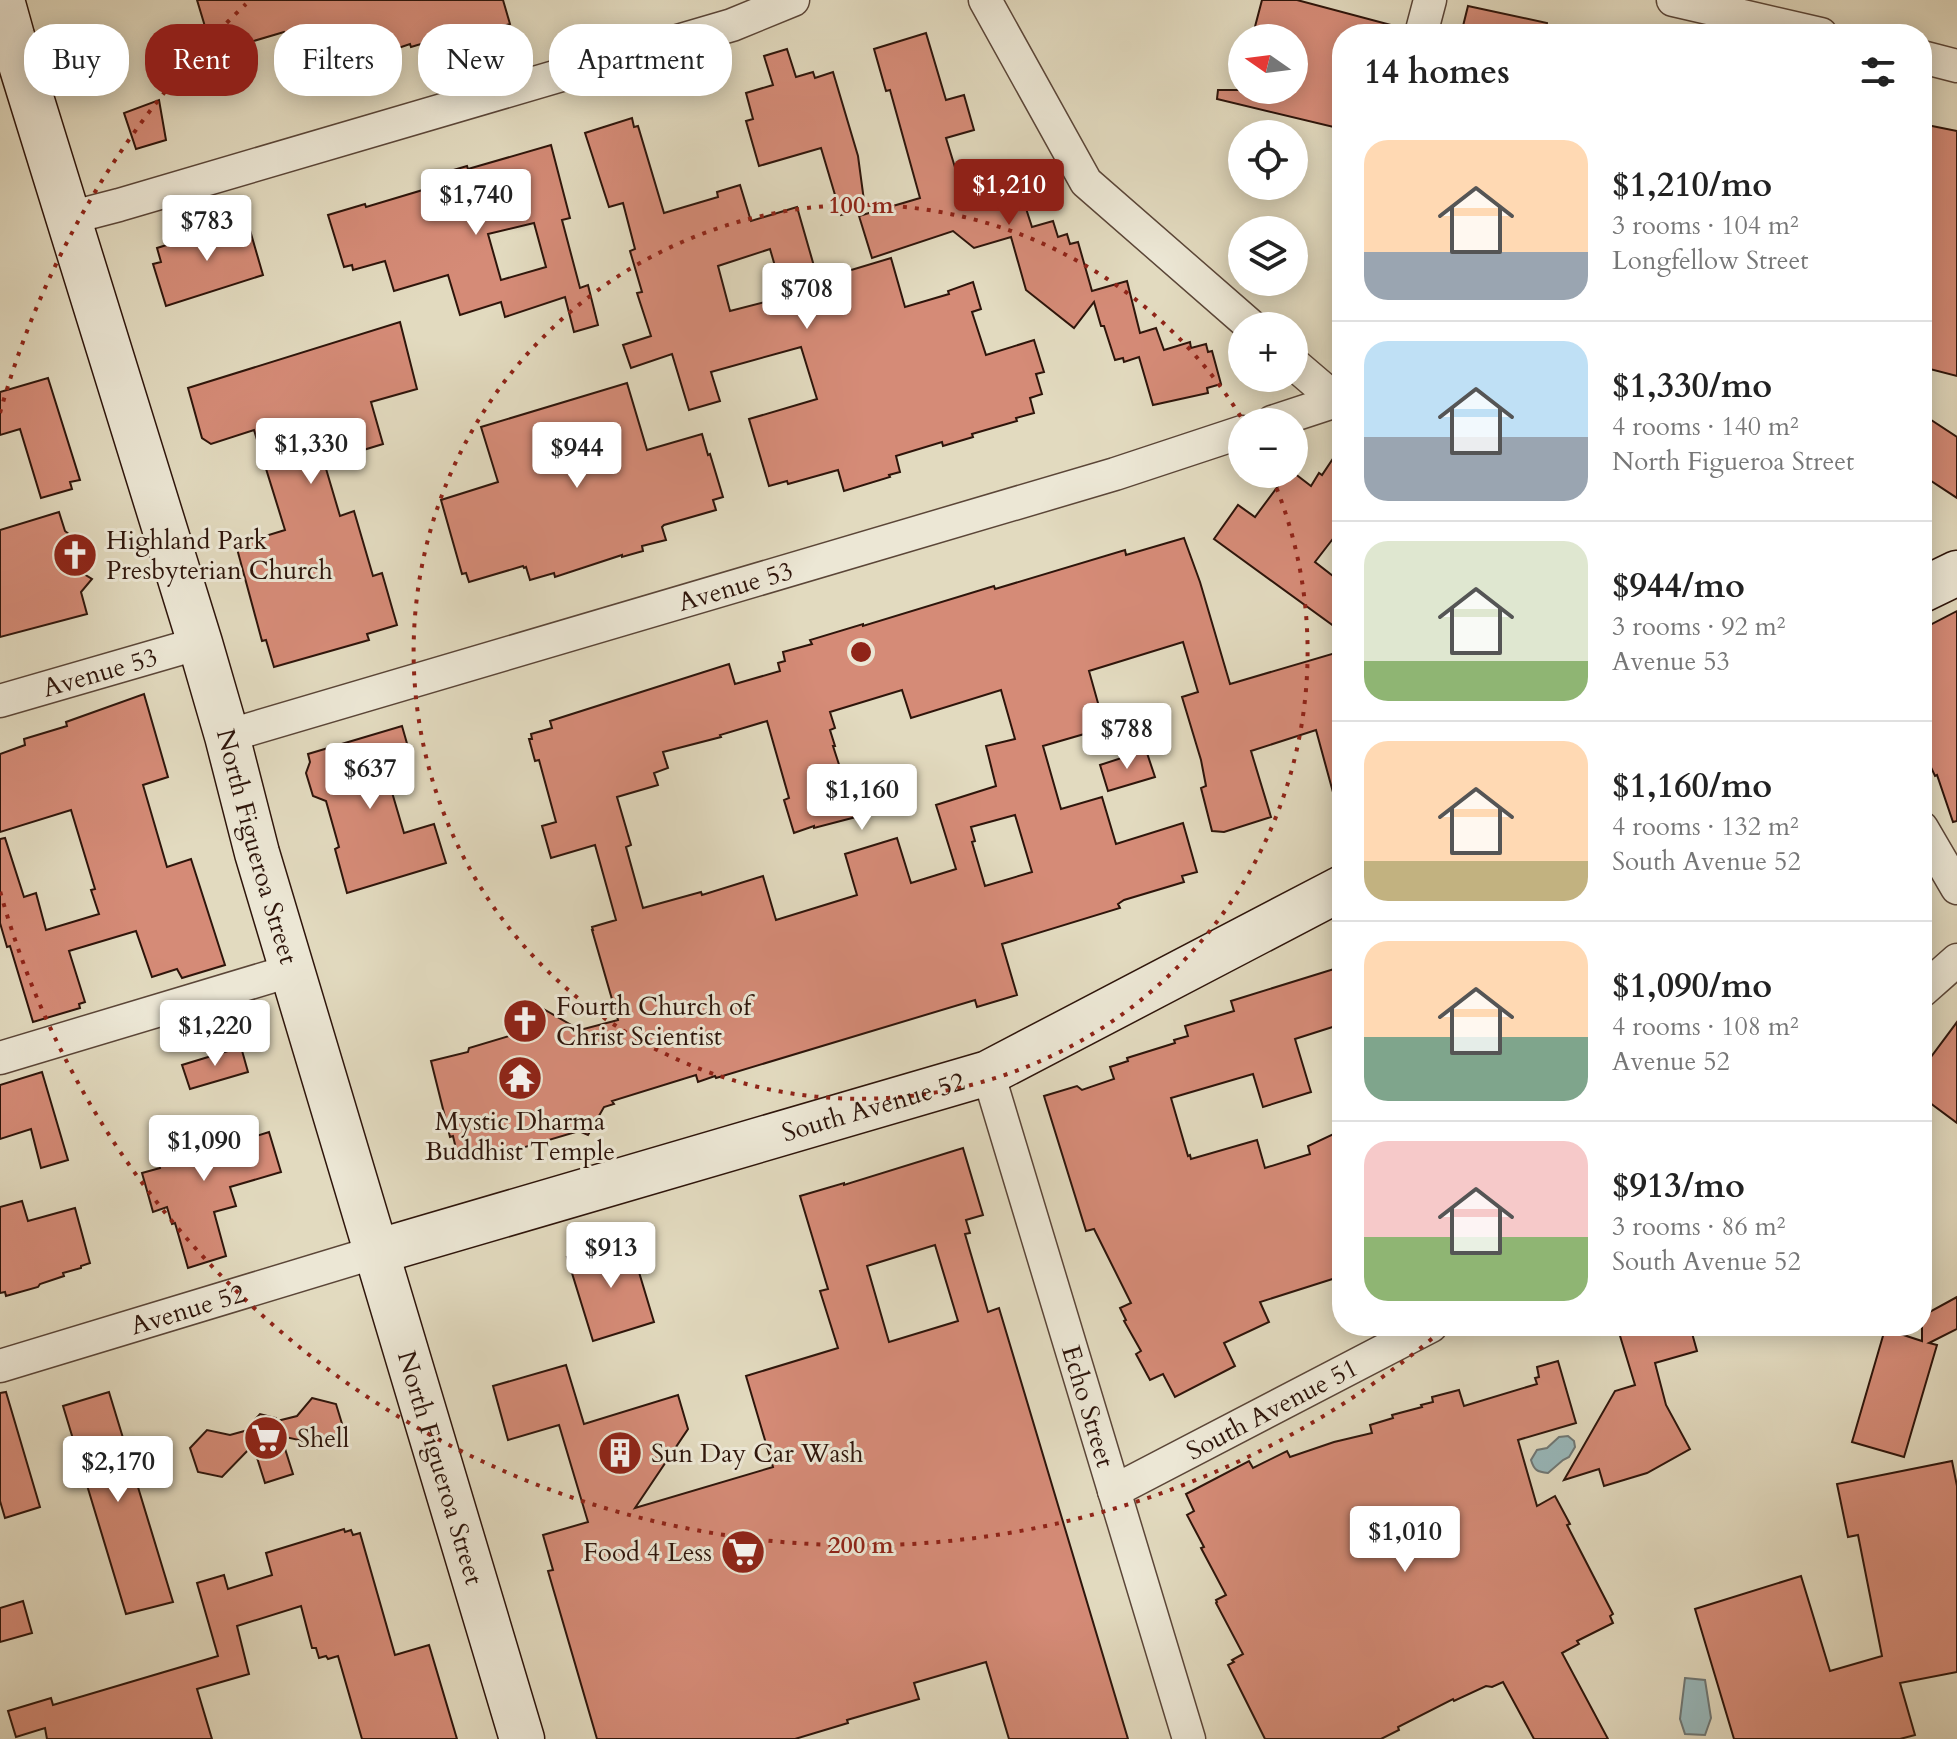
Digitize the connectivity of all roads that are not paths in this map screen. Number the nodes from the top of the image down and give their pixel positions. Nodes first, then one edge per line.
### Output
1 (793, 0) edge
2 (985, 0) edge
3 (1430, 0) edge
4 (1673, 0) edge
5 (1424, 24) edge
6 (1777, 24) edge
7 (5, 25) edge
8 (1932, 60) edge
9 (1957, 66) edge
10 (69, 218) junction
11 (1235, 312) edge
12 (1308, 376) edge
13 (1332, 397) edge
14 (1332, 405) edge
15 (1308, 412) edge
16 (1228, 436) edge
17 (1957, 573) edge
18 (1932, 585) edge
19 (200, 643) junction
20 (0, 701) edge
21 (227, 736) junction
22 (1932, 845) edge
23 (1957, 888) edge
24 (1332, 893) edge
25 (1957, 960) edge
26 (293, 970) junction
27 (1932, 982) edge
28 (0, 1058) edge
29 (988, 1073) junction
30 (376, 1252) junction
31 (1412, 1336) edge
32 (0, 1366) edge
33 (1114, 1491) junction
34 (522, 1739) edge
35 (1189, 1739) edge

1 - 10 street
2 - 11 street
3 - 5 street
4 - 6 street
7 - 10 main road, North Figueroa Street
8 - 9 street
10 - 19 main road, North Figueroa Street
12 - 13 street
14 - 15 street
16 - 21 street, Avenue 53
17 - 18 main road
19 - 20 street, Avenue 53
19 - 21 main road, North Figueroa Street
21 - 26 main road, North Figueroa Street
22 - 23 street
24 - 29 main road, South Avenue 52
25 - 27 street
26 - 28 street
26 - 30 main road, North Figueroa Street
29 - 30 main road, South Avenue 52
29 - 33 street, Echo Street
30 - 32 street, Avenue 52
30 - 34 main road, North Figueroa Street
31 - 33 street, South Avenue 51
33 - 35 street, Echo Street

